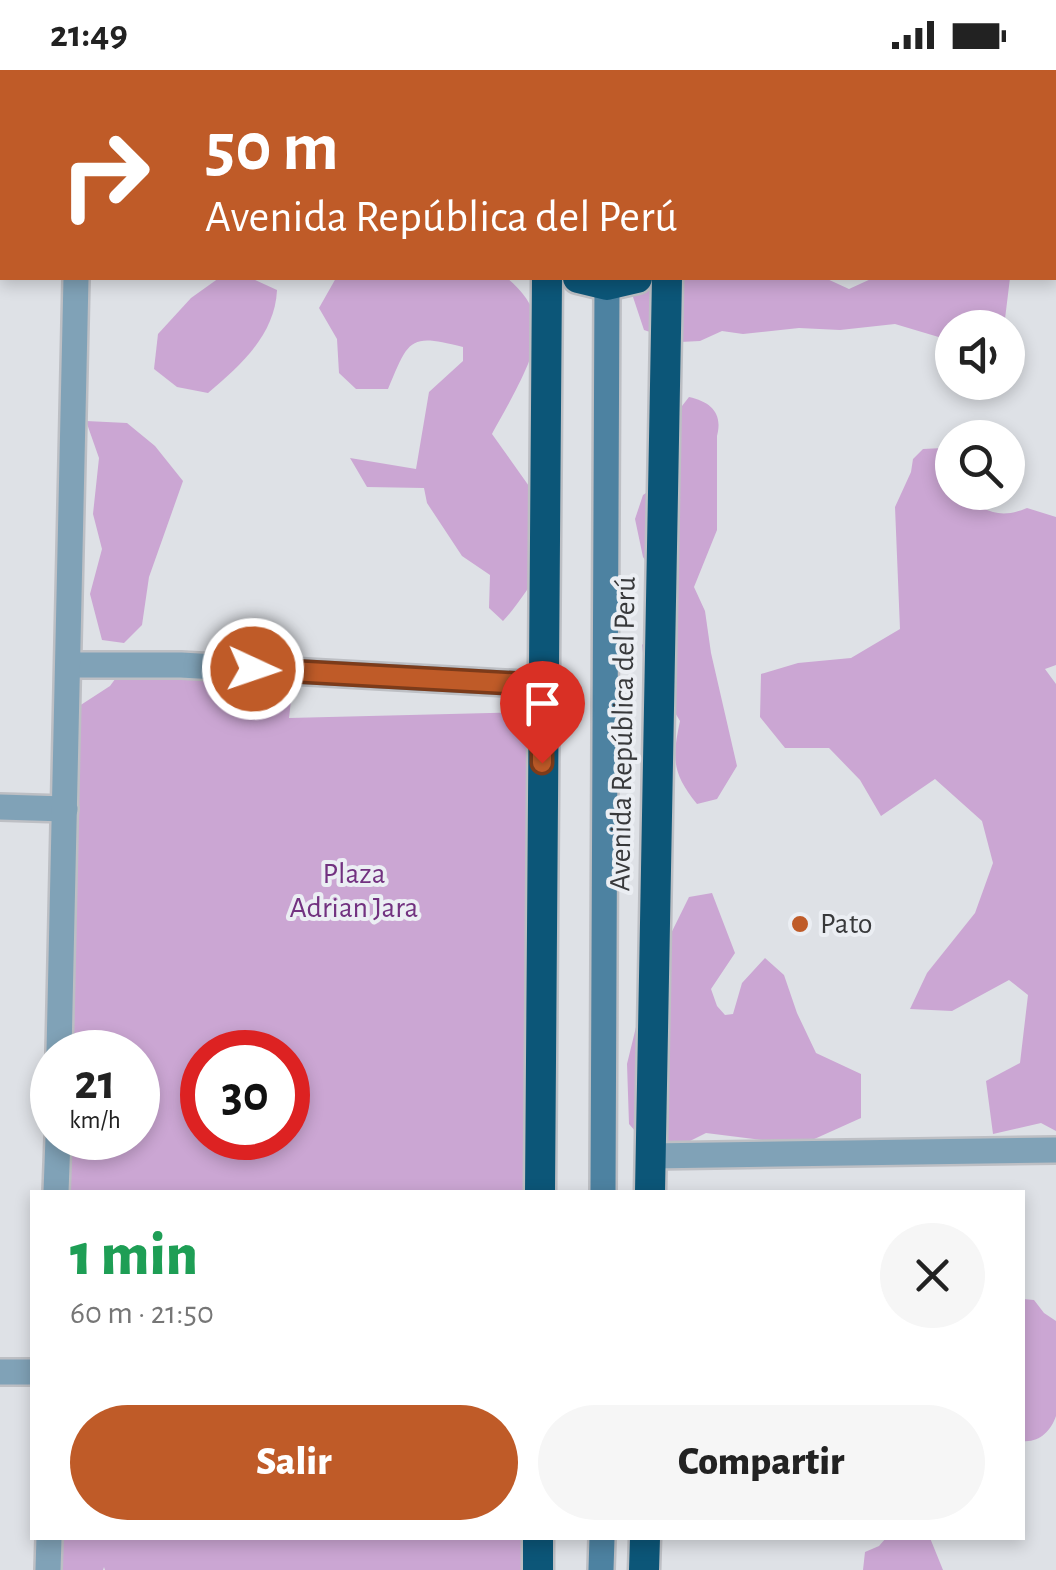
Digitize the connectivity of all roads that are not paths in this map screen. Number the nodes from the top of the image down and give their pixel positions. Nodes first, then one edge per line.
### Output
1 (76, 280) edge
2 (547, 280) edge
3 (607, 280) edge
4 (667, 280) edge
5 (68, 665) junction
6 (542, 685) junction
7 (0, 806) edge
8 (65, 809) junction
9 (60, 1030) edge
10 (1056, 1150) edge
11 (650, 1156) junction
12 (57, 1160) edge
13 (56, 1190) edge
14 (540, 1190) edge
15 (603, 1190) edge
16 (650, 1190) edge
17 (0, 1372) edge
18 (30, 1372) edge
19 (48, 1540) edge
20 (538, 1540) edge
21 (602, 1540) edge
22 (645, 1540) edge
23 (48, 1570) edge
24 (538, 1570) edge
25 (601, 1570) edge
26 (644, 1570) edge

1 - 5 street
2 - 6 highway
3 - 15 street
4 - 11 highway, Avenida República del Perú
5 - 6 street
5 - 8 street
6 - 14 highway
7 - 8 street
8 - 9 street
10 - 11 street
11 - 16 highway, Avenida República del Perú
12 - 13 street
17 - 18 street
19 - 23 street
20 - 24 highway
21 - 25 street
22 - 26 highway

